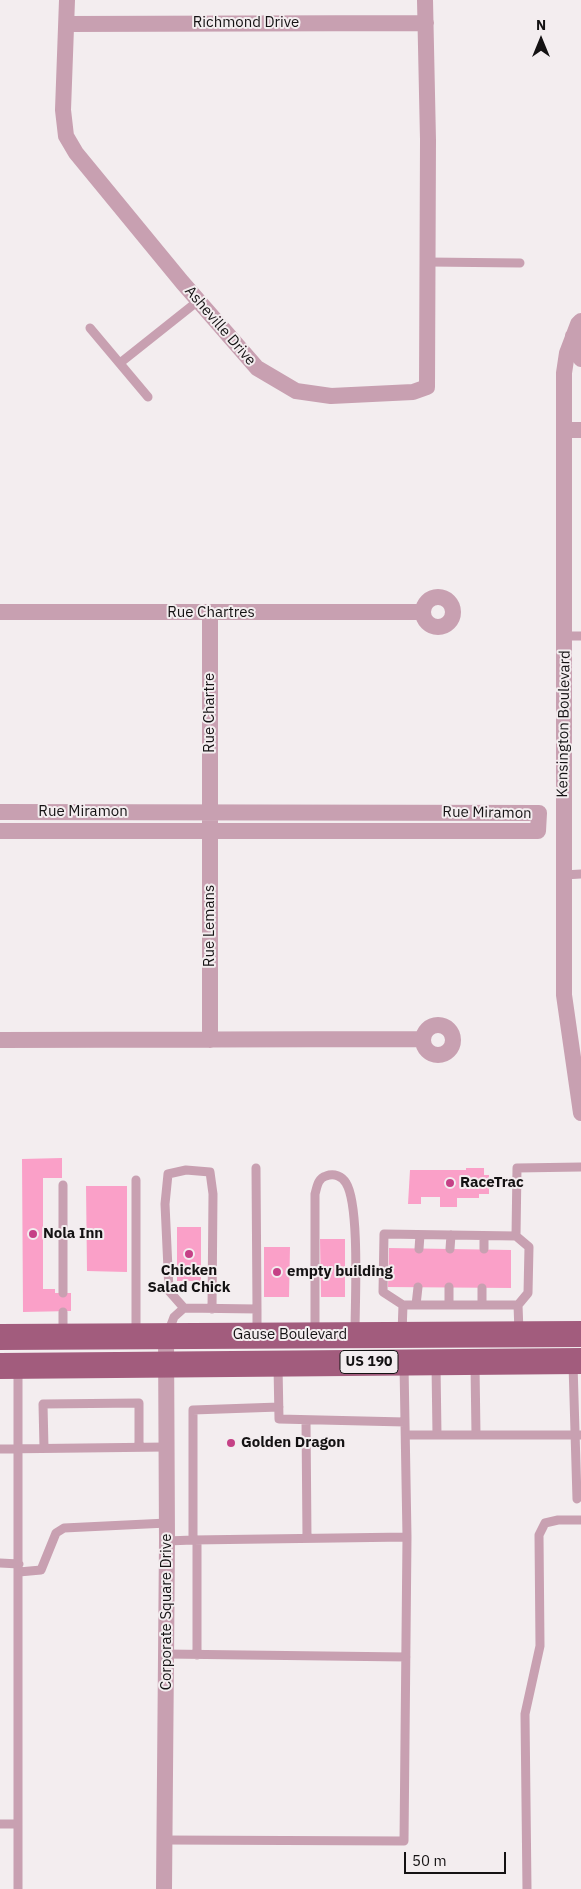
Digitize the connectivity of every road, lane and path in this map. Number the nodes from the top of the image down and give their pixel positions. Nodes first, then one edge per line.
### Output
1 (67, 0) edge
2 (425, 0) edge
3 (426, 23) junction
4 (67, 24) junction
5 (428, 262) junction
6 (520, 263) dead end
7 (198, 301) junction
8 (581, 321) edge
9 (90, 328) dead end
10 (573, 336) junction
11 (581, 359) edge
12 (120, 363) junction
13 (148, 397) dead end
14 (564, 430) junction
15 (581, 430) edge
16 (0, 612) edge
17 (423, 612) dead end
18 (210, 613) junction
19 (573, 636) edge
20 (0, 812) edge
21 (210, 812) junction
22 (0, 831) edge
23 (210, 831) junction
24 (581, 874) edge
25 (564, 875) junction
26 (422, 1039) dead end
27 (0, 1040) edge
28 (210, 1040) junction
29 (581, 1113) edge
30 (256, 1168) dead end
31 (581, 1168) edge
32 (136, 1180) dead end
33 (62, 1185) dead end
34 (420, 1235) junction
35 (451, 1235) junction
36 (484, 1236) junction
37 (516, 1236) junction
38 (419, 1248) dead end
39 (450, 1249) dead end
40 (484, 1250) dead end
41 (418, 1287) dead end
42 (449, 1287) dead end
43 (482, 1288) dead end
44 (63, 1293) dead end
45 (403, 1305) junction
46 (416, 1305) junction
47 (449, 1305) junction
48 (482, 1305) junction
49 (518, 1305) junction
50 (184, 1308) junction
51 (212, 1309) junction
52 (257, 1309) junction
53 (519, 1334) junction
54 (581, 1334) edge
55 (166, 1335) junction
56 (257, 1335) junction
57 (315, 1335) junction
58 (355, 1335) junction
59 (402, 1335) junction
60 (0, 1337) edge
61 (136, 1337) junction
62 (577, 1361) edge
63 (404, 1362) junction
64 (436, 1362) junction
65 (475, 1362) junction
66 (278, 1363) junction
67 (165, 1364) junction
68 (9, 1366) edge
69 (278, 1407) junction
70 (306, 1420) junction
71 (405, 1422) junction
72 (406, 1434) junction
73 (437, 1434) junction
74 (476, 1435) junction
75 (578, 1435) edge
76 (166, 1446) junction
77 (139, 1447) junction
78 (18, 1448) junction
79 (44, 1448) junction
80 (0, 1449) edge
81 (577, 1499) dead end
82 (581, 1520) edge
83 (167, 1523) junction
84 (407, 1537) junction
85 (307, 1538) junction
86 (195, 1540) junction
87 (168, 1541) junction
88 (0, 1563) edge
89 (19, 1568) junction
90 (166, 1654) junction
91 (198, 1654) junction
92 (406, 1657) junction
93 (0, 1824) edge
94 (18, 1824) junction
95 (165, 1840) junction
96 (18, 1889) edge
97 (164, 1889) edge
98 (527, 1889) edge

1 - 4 street, Asheville Drive
2 - 3 street, Asheville Drive
3 - 4 street, Richmond Drive
3 - 5 street, Asheville Drive
4 - 7 street, Asheville Drive
5 - 6 lane
5 - 7 street, Asheville Drive
7 - 12 lane
8 - 10 street, Kensington Boulevard
9 - 12 lane
10 - 11 street
10 - 14 street, Kensington Boulevard
12 - 13 lane
14 - 15 street
14 - 19 street, Kensington Boulevard
16 - 18 street, Rue Chartres
17 - 18 street, Rue Chartres
18 - 21 street, Rue Chartre
19 - 25 street, Kensington Boulevard
20 - 21 street, Rue Miramon
21 - 23 street, Rue Lemans
21 - 23 street, Rue Miramon
22 - 23 street, Rue Miramon
23 - 28 street, Rue Lemans
24 - 25 lane
25 - 29 street, Kensington Boulevard
26 - 28 street
27 - 28 street
30 - 52 lane
31 - 37 lane
32 - 61 lane
33 - 44 lane
34 - 35 lane
34 - 38 lane
34 - 45 lane
35 - 36 lane
35 - 39 lane
36 - 37 lane
36 - 40 lane
37 - 49 lane
41 - 46 lane
42 - 47 lane
43 - 48 lane
45 - 46 lane
45 - 59 lane
46 - 47 lane
47 - 48 lane
48 - 49 lane
49 - 53 lane
50 - 51 lane
50 - 51 lane
50 - 55 lane
51 - 52 lane
52 - 56 lane
53 - 54 main road, Gause Boulevard / US 190
53 - 59 main road, Gause Boulevard / US 190
55 - 56 main road, Gause Boulevard / US 190
55 - 61 main road, Gause Boulevard / US 190
55 - 67 street, Corporate Square Drive
56 - 57 main road, Gause Boulevard / US 190
57 - 58 main road, Gause Boulevard / US 190
57 - 58 lane
58 - 59 main road, Gause Boulevard / US 190
60 - 61 main road, Gause Boulevard / US 190
62 - 65 main road, Gause Boulevard / US 190
62 - 75 lane
63 - 64 main road, Gause Boulevard / US 190
63 - 66 main road, Gause Boulevard / US 190
63 - 71 lane
64 - 65 main road, Gause Boulevard / US 190
64 - 73 lane
65 - 74 lane
66 - 67 main road, Gause Boulevard / US 190
66 - 69 lane
67 - 68 main road, Gause Boulevard / US 190
67 - 76 street, Corporate Square Drive
68 - 78 lane
69 - 70 lane
69 - 86 lane
70 - 71 lane
70 - 85 lane
71 - 72 lane
72 - 73 lane
72 - 84 lane
73 - 74 lane
74 - 75 lane
75 - 81 lane
76 - 77 lane
76 - 83 street, Corporate Square Drive
77 - 79 lane
77 - 79 lane
78 - 79 lane
78 - 80 lane
78 - 89 lane
82 - 98 lane
83 - 87 street, Corporate Square Drive
83 - 89 lane
84 - 85 lane
84 - 92 lane
85 - 86 lane
86 - 87 lane
86 - 91 lane
87 - 90 street, Corporate Square Drive
88 - 89 lane
89 - 94 lane
90 - 91 lane
90 - 95 street, Corporate Square Drive
91 - 92 lane
92 - 95 lane
93 - 94 lane
94 - 96 lane
95 - 97 street, Corporate Square Drive

